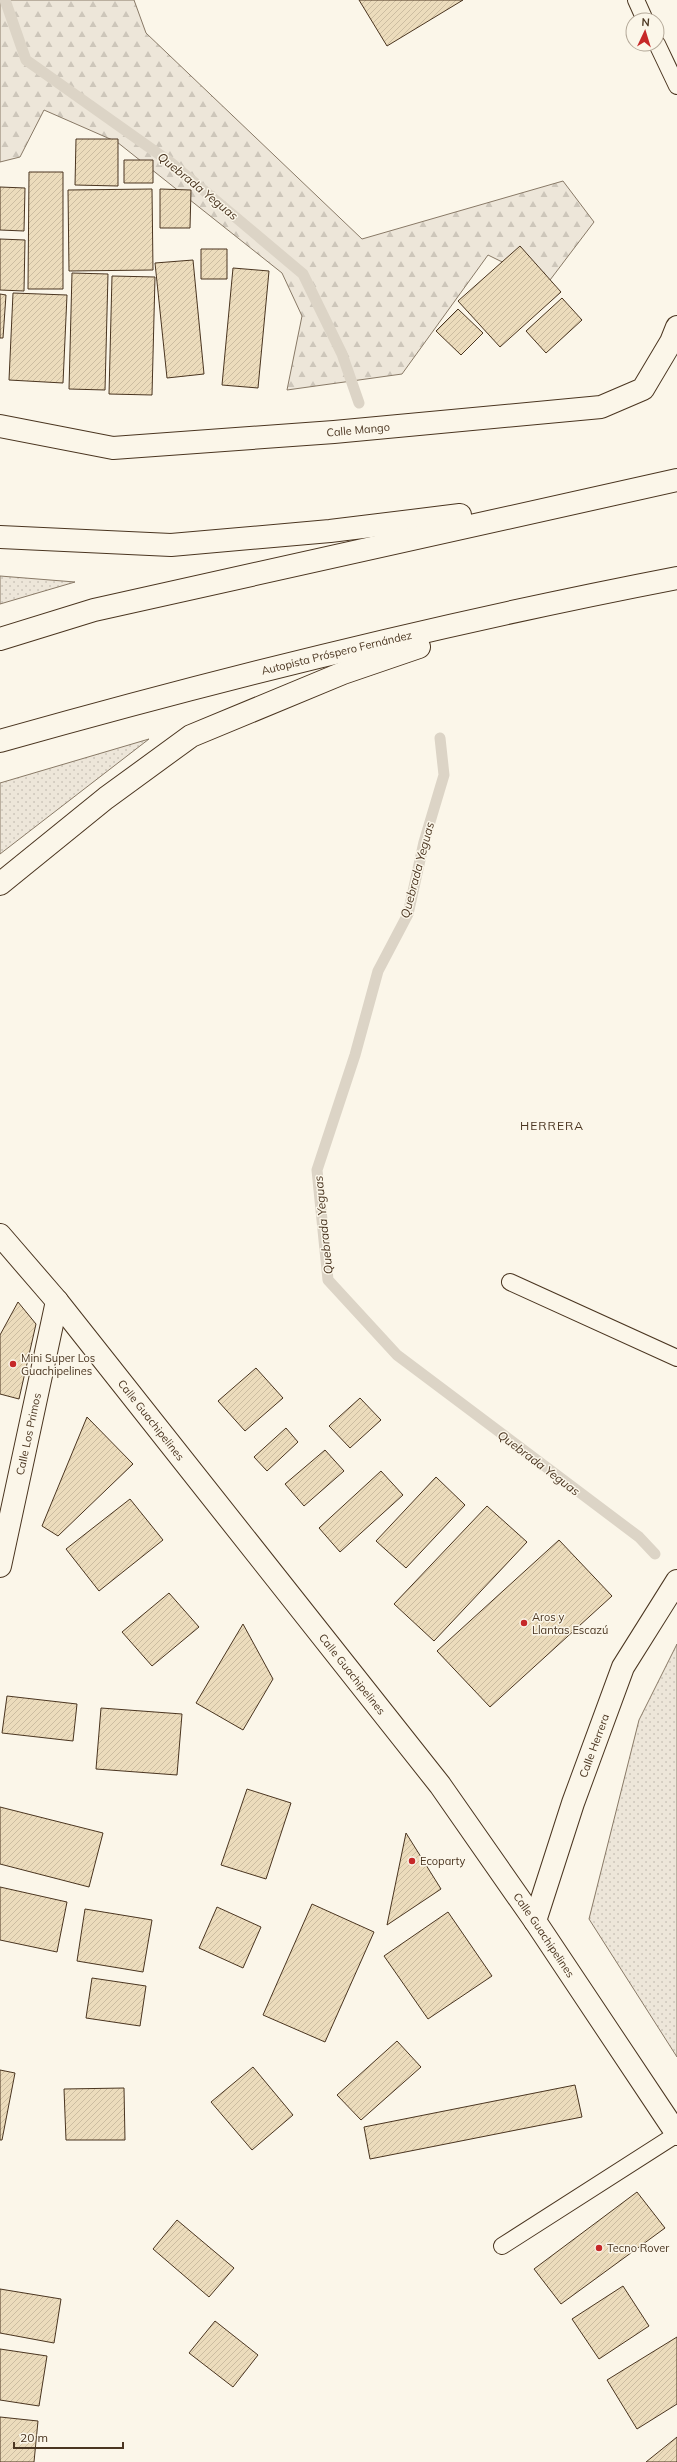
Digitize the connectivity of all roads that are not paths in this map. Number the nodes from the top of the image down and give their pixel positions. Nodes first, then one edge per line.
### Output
1 (636, 0) edge
2 (642, 12) edge
3 (661, 52) edge
4 (677, 86) edge
5 (677, 327) edge
6 (0, 426) edge
7 (677, 480) edge
8 (580, 501) junction
9 (0, 537) edge
10 (677, 578) edge
11 (547, 603) junction
12 (0, 639) edge
13 (0, 741) edge
14 (0, 884) edge
15 (0, 1235) edge
16 (510, 1282) dead end
17 (57, 1301) junction
18 (677, 1358) edge
19 (0, 1566) edge
20 (677, 1581) edge
21 (535, 1921) junction
22 (677, 2134) edge
23 (502, 2246) dead end

1 - 2 lane
3 - 4 lane
5 - 6 main road, Calle Mango
7 - 8 main road
8 - 9 main road
8 - 12 main road
10 - 11 main road, Autopista Próspero Fernández
11 - 13 main road, Autopista Próspero Fernández
11 - 14 main road
15 - 17 main road, Calle Guachipelines
16 - 18 lane
17 - 19 main road, Calle Los Primos
17 - 21 main road, Calle Guachipelines
20 - 21 main road, Calle Herrera
21 - 22 main road, Calle Guachipelines
22 - 23 lane

